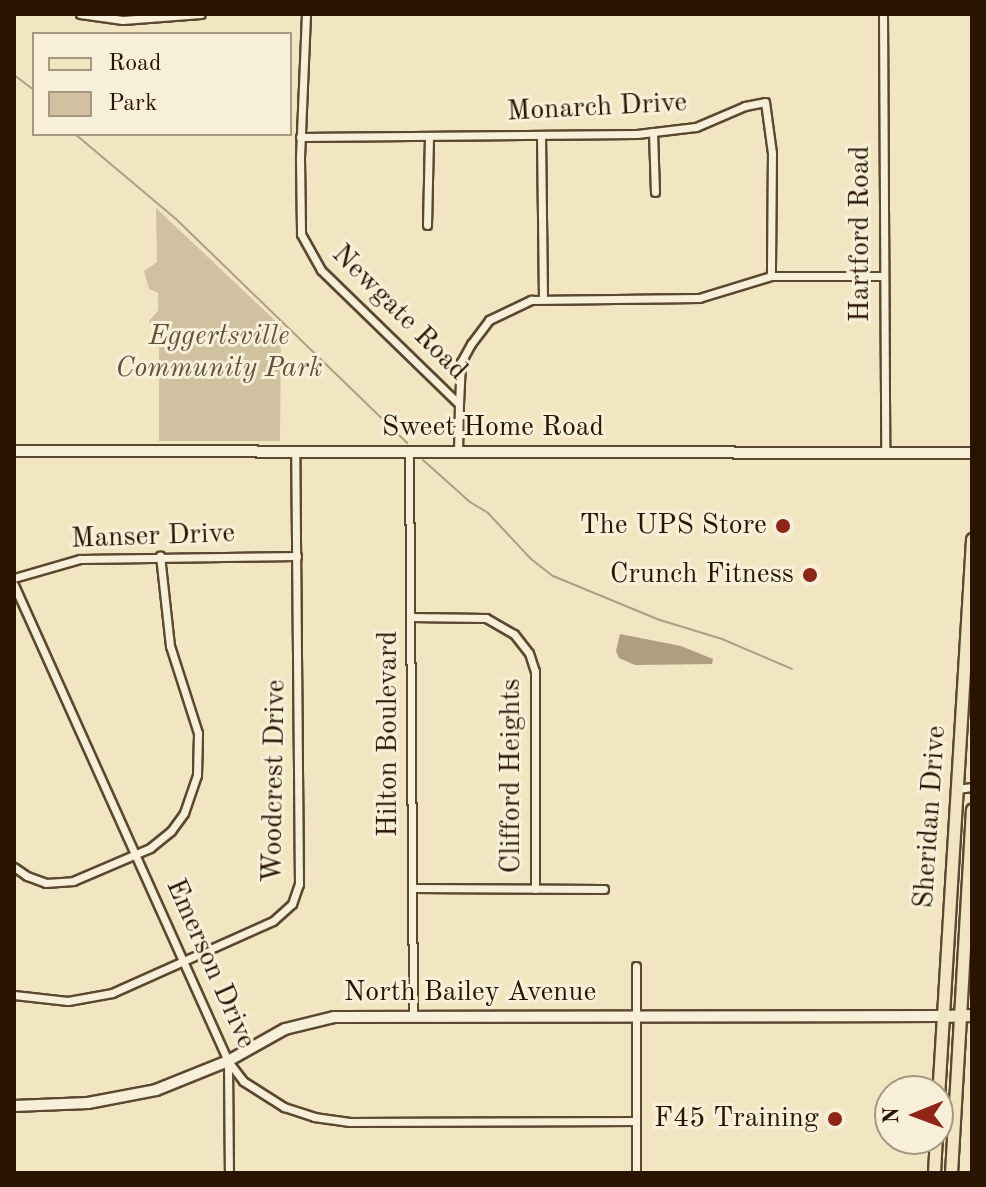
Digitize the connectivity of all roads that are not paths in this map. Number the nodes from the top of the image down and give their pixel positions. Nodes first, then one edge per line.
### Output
1 (80, 14) edge
2 (201, 14) edge
3 (306, 14) edge
4 (883, 14) edge
5 (123, 17) edge
6 (653, 132) junction
7 (541, 135) junction
8 (429, 136) junction
9 (300, 137) junction
10 (655, 192) dead end
11 (427, 225) dead end
12 (771, 276) junction
13 (883, 276) junction
14 (543, 299) junction
15 (459, 404) junction
16 (14, 451) edge
17 (295, 452) junction
18 (409, 452) junction
19 (458, 452) junction
20 (885, 453) junction
21 (972, 453) edge
22 (972, 539) edge
23 (160, 556) junction
24 (297, 556) junction
25 (14, 578) edge
26 (14, 585) edge
27 (410, 617) junction
28 (972, 787) edge
29 (957, 789) junction
30 (972, 810) edge
31 (135, 855) junction
32 (14, 867) edge
33 (970, 874) edge
34 (413, 888) junction
35 (535, 889) junction
36 (604, 889) dead end
37 (184, 963) junction
38 (636, 966) dead end
39 (14, 995) edge
40 (413, 1015) junction
41 (966, 1015) edge
42 (637, 1016) junction
43 (943, 1016) junction
44 (228, 1061) junction
45 (939, 1075) edge
46 (14, 1106) edge
47 (636, 1121) junction
48 (229, 1173) edge
49 (636, 1173) edge
50 (951, 1173) edge

1 - 5 street
2 - 5 street
3 - 9 street, Newgate Road
4 - 13 street, Hartford Road
6 - 7 street, Monarch Drive
6 - 10 street
6 - 12 street, Monarch Drive
7 - 8 street, Monarch Drive
7 - 14 street
8 - 9 street, Monarch Drive
8 - 11 street
9 - 15 street, Newgate Road
12 - 13 street
12 - 14 street
13 - 20 street, Hartford Road
14 - 15 street
15 - 19 street, Newgate Road
16 - 17 street, Sweet Home Road
17 - 18 street, Sweet Home Road
17 - 24 street, Woodcrest Drive
18 - 19 street, Sweet Home Road
18 - 27 street, Hilton Boulevard
19 - 20 street, Sweet Home Road
20 - 21 street, Sweet Home Road
22 - 29 main road, Sheridan Drive
23 - 24 street, Manser Drive
23 - 25 street, Manser Drive
23 - 31 street
24 - 37 street, Woodcrest Drive
26 - 31 street, Emerson Drive
27 - 34 street, Hilton Boulevard
27 - 35 street, Clifford Heights
28 - 29 street
29 - 43 main road, Sheridan Drive
30 - 33 main road, Sheridan Drive
31 - 32 street
31 - 37 street, Emerson Drive
33 - 41 main road, Sheridan Drive
34 - 35 street
34 - 40 street, Hilton Boulevard
35 - 36 street
37 - 39 street, Woodcrest Drive
37 - 44 street, Emerson Drive
38 - 42 street
40 - 42 street, North Bailey Avenue
40 - 44 street, North Bailey Avenue
41 - 43 main road
41 - 50 main road, Sheridan Drive
42 - 43 street, North Bailey Avenue
42 - 47 street
43 - 45 main road, Sheridan Drive
44 - 46 street, North Bailey Avenue
44 - 47 street, Emerson Drive
44 - 48 street
47 - 49 street

